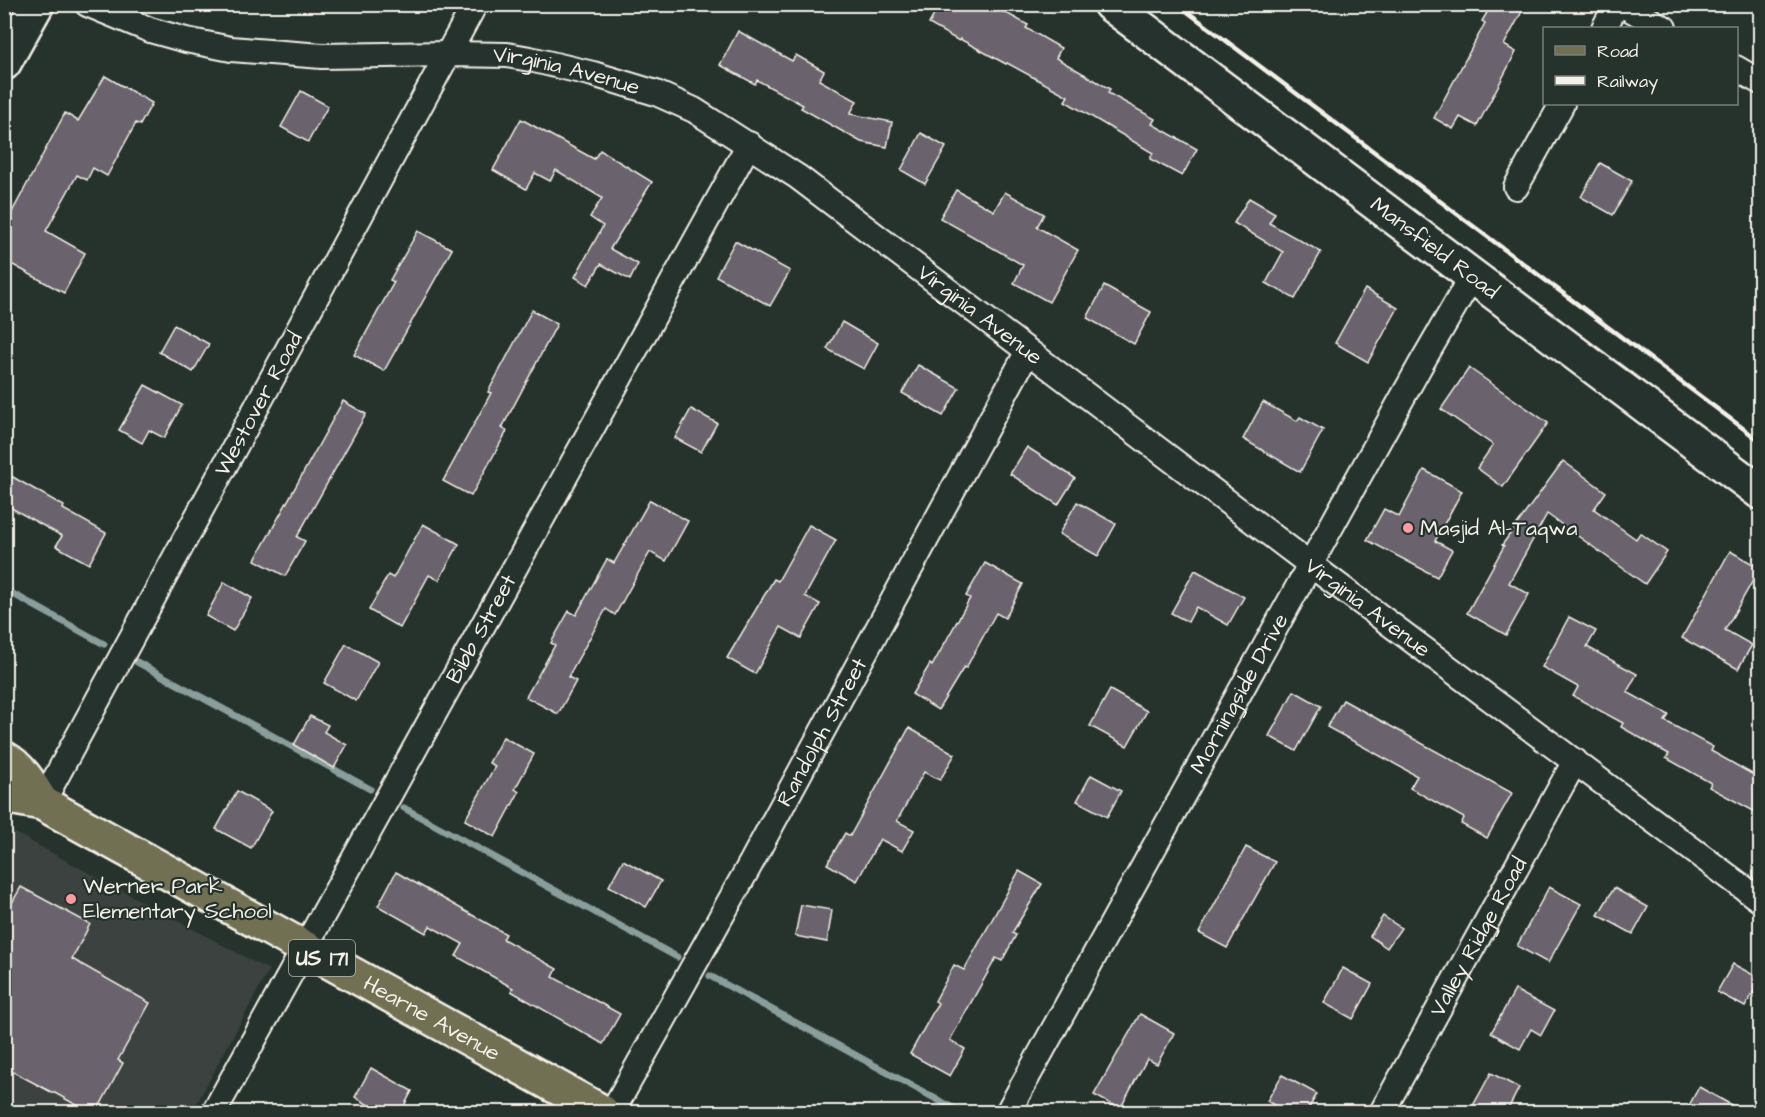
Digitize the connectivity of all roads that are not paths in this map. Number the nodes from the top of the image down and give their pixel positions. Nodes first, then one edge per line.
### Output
1 (37, 4) edge
2 (87, 4) edge
3 (475, 4) edge
4 (1110, 4) edge
5 (1619, 4) edge
6 (1605, 27) edge
7 (1662, 27) edge
8 (448, 54) junction
9 (4, 63) edge
10 (1738, 69) edge
11 (1761, 82) edge
12 (1561, 105) edge
13 (749, 144) junction
14 (1516, 187) dead end
15 (1472, 276) junction
16 (1028, 351) junction
17 (1761, 492) edge
18 (1311, 565) junction
19 (4, 758) edge
20 (1575, 761) junction
21 (4, 796) edge
22 (42, 803) junction
23 (1761, 900) edge
24 (306, 949) junction
25 (214, 1113) edge
26 (602, 1113) edge
27 (612, 1113) edge
28 (1008, 1113) edge
29 (1382, 1113) edge

1 - 9 main road
2 - 8 street, Virginia Avenue
3 - 8 street, Westover Road
4 - 15 main road, Mansfield Road
5 - 6 street
5 - 7 street
8 - 13 street, Virginia Avenue
8 - 22 street, Westover Road
10 - 11 street
12 - 14 street
13 - 16 street, Virginia Avenue
13 - 24 street, Bibb Street
15 - 17 main road, Mansfield Road
15 - 18 street, Morningside Drive
16 - 18 street, Virginia Avenue
16 - 27 street, Randolph Street
18 - 20 street, Virginia Avenue
18 - 28 street, Morningside Drive
19 - 22 main road, Hearne Avenue / US 171
20 - 23 street, Virginia Avenue
20 - 29 street, Valley Ridge Road
21 - 22 main road, Hearne Avenue / US 171
22 - 24 main road, Hearne Avenue / US 171
24 - 25 street, Bibb Street
24 - 26 main road, Hearne Avenue / US 171

